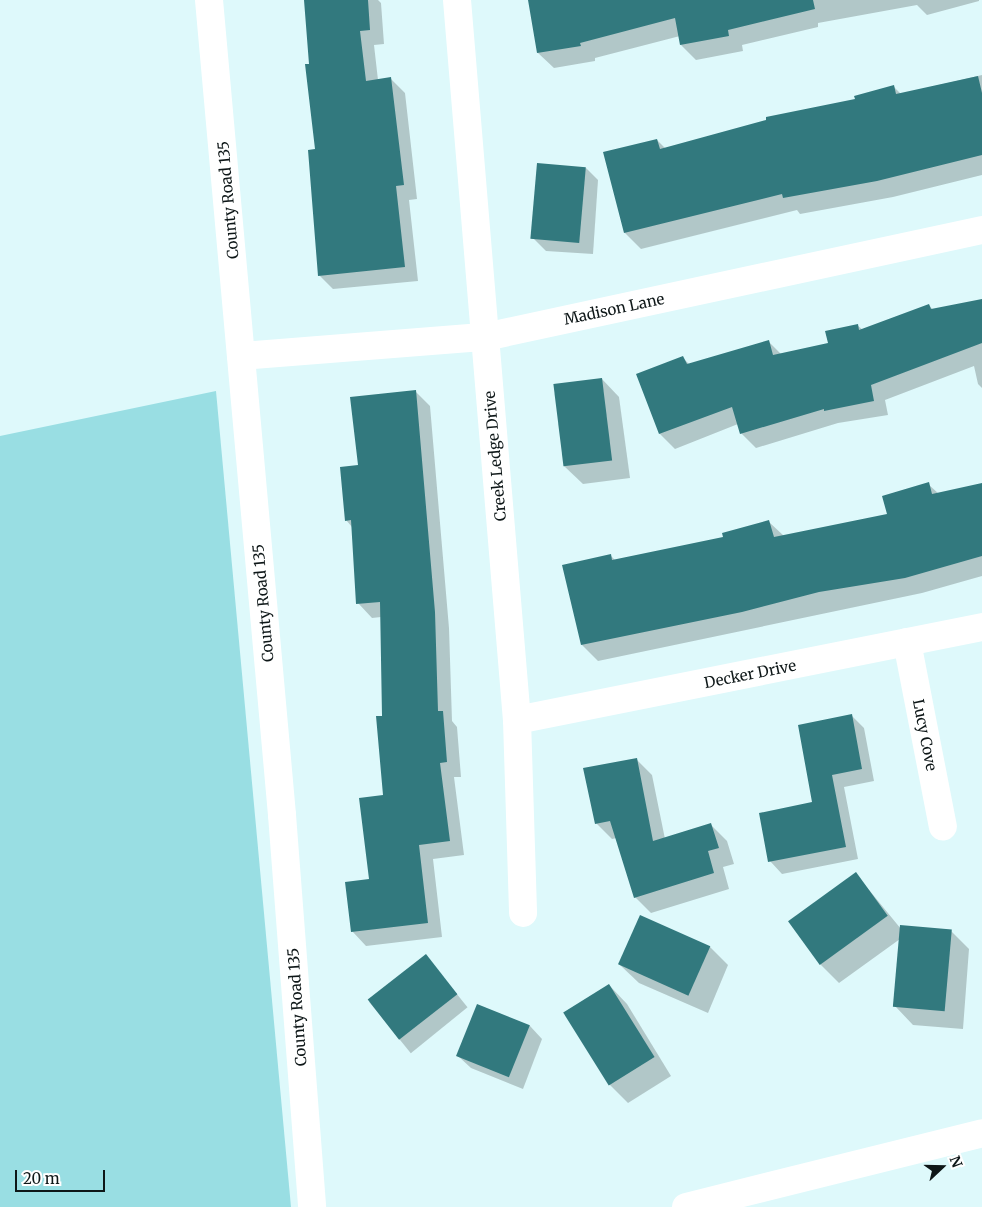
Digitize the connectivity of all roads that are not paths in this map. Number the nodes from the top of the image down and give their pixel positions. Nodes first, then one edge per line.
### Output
1 (209, 0) edge
2 (457, 0) edge
3 (982, 230) edge
4 (485, 337) junction
5 (241, 356) junction
6 (982, 627) edge
7 (907, 642) junction
8 (517, 720) junction
9 (943, 827) dead end
10 (523, 912) dead end
11 (982, 1133) edge
12 (312, 1207) edge
13 (686, 1207) edge

1 - 5 street, County Road 135
2 - 4 street, Creek Ledge Drive
3 - 4 street, Madison Lane
4 - 5 street, Madison Lane
4 - 8 street, Creek Ledge Drive
5 - 12 street, County Road 135
6 - 7 street, Decker Drive
7 - 8 street, Decker Drive
7 - 9 street, Lucy Cove
8 - 10 street, Creek Ledge Drive
11 - 13 street

